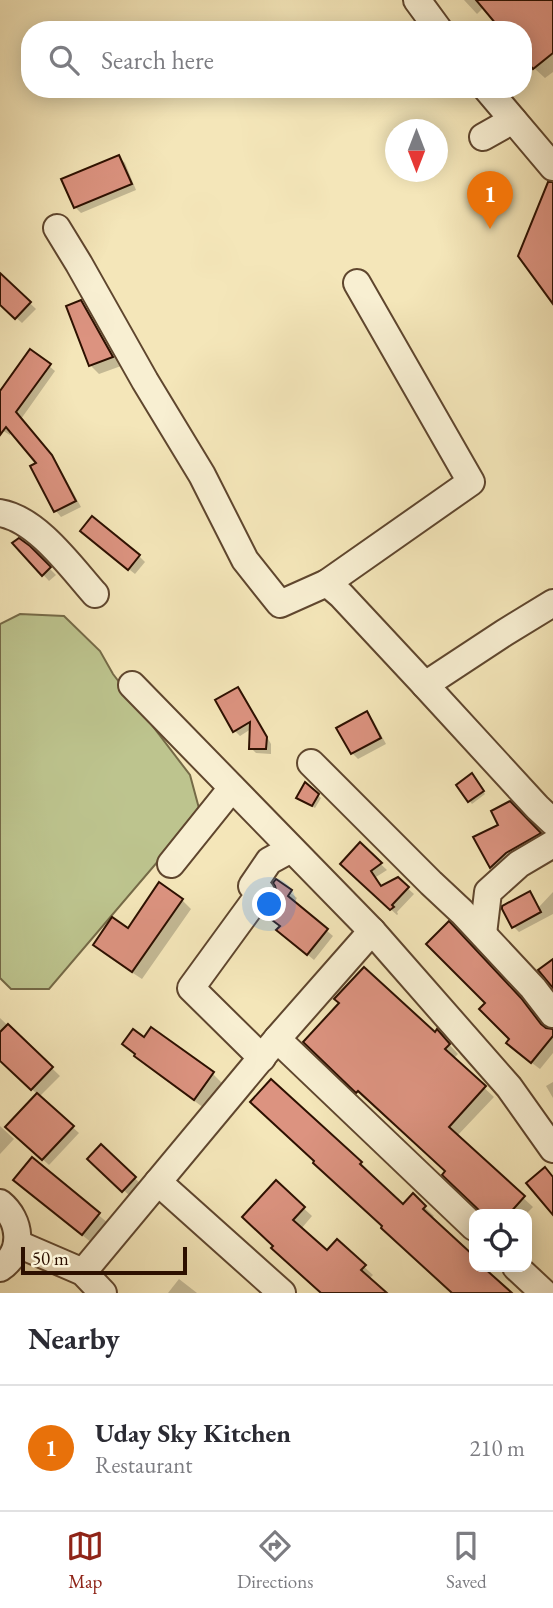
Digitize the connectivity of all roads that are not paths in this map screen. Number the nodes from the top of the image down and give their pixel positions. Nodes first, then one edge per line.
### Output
1 (417, 0) edge
2 (432, 21) edge
3 (495, 98) edge
4 (513, 120) junction
5 (483, 138) dead end
6 (553, 167) edge
7 (57, 228) dead end
8 (357, 284) dead end
9 (0, 513) edge
10 (327, 583) junction
11 (96, 594) dead end
12 (553, 603) edge
13 (132, 685) dead end
14 (425, 685) junction
15 (311, 763) dead end
16 (232, 788) junction
17 (548, 809) edge
18 (553, 844) edge
19 (291, 849) junction
20 (171, 864) dead end
21 (372, 931) junction
22 (483, 934) junction
23 (553, 1014) edge
24 (270, 1049) junction
25 (553, 1149) edge
26 (158, 1182) junction
27 (0, 1203) edge
28 (469, 1223) edge
29 (18, 1244) junction
30 (0, 1268) edge
31 (83, 1272) junction
32 (521, 1272) edge
33 (103, 1293) edge
34 (282, 1293) edge
35 (544, 1293) edge

1 - 2 street
3 - 4 street
4 - 5 street
4 - 6 street
7 - 10 street
8 - 10 street
9 - 11 street
10 - 14 street
12 - 14 street
13 - 16 street
14 - 17 street
15 - 22 street
16 - 19 street
16 - 20 street
18 - 22 street
19 - 21 street
19 - 24 street
21 - 24 street
21 - 25 street
22 - 23 street
24 - 26 street
24 - 28 street
26 - 31 street
26 - 34 street
27 - 29 street
29 - 30 street
29 - 31 street
31 - 33 street
32 - 35 street

